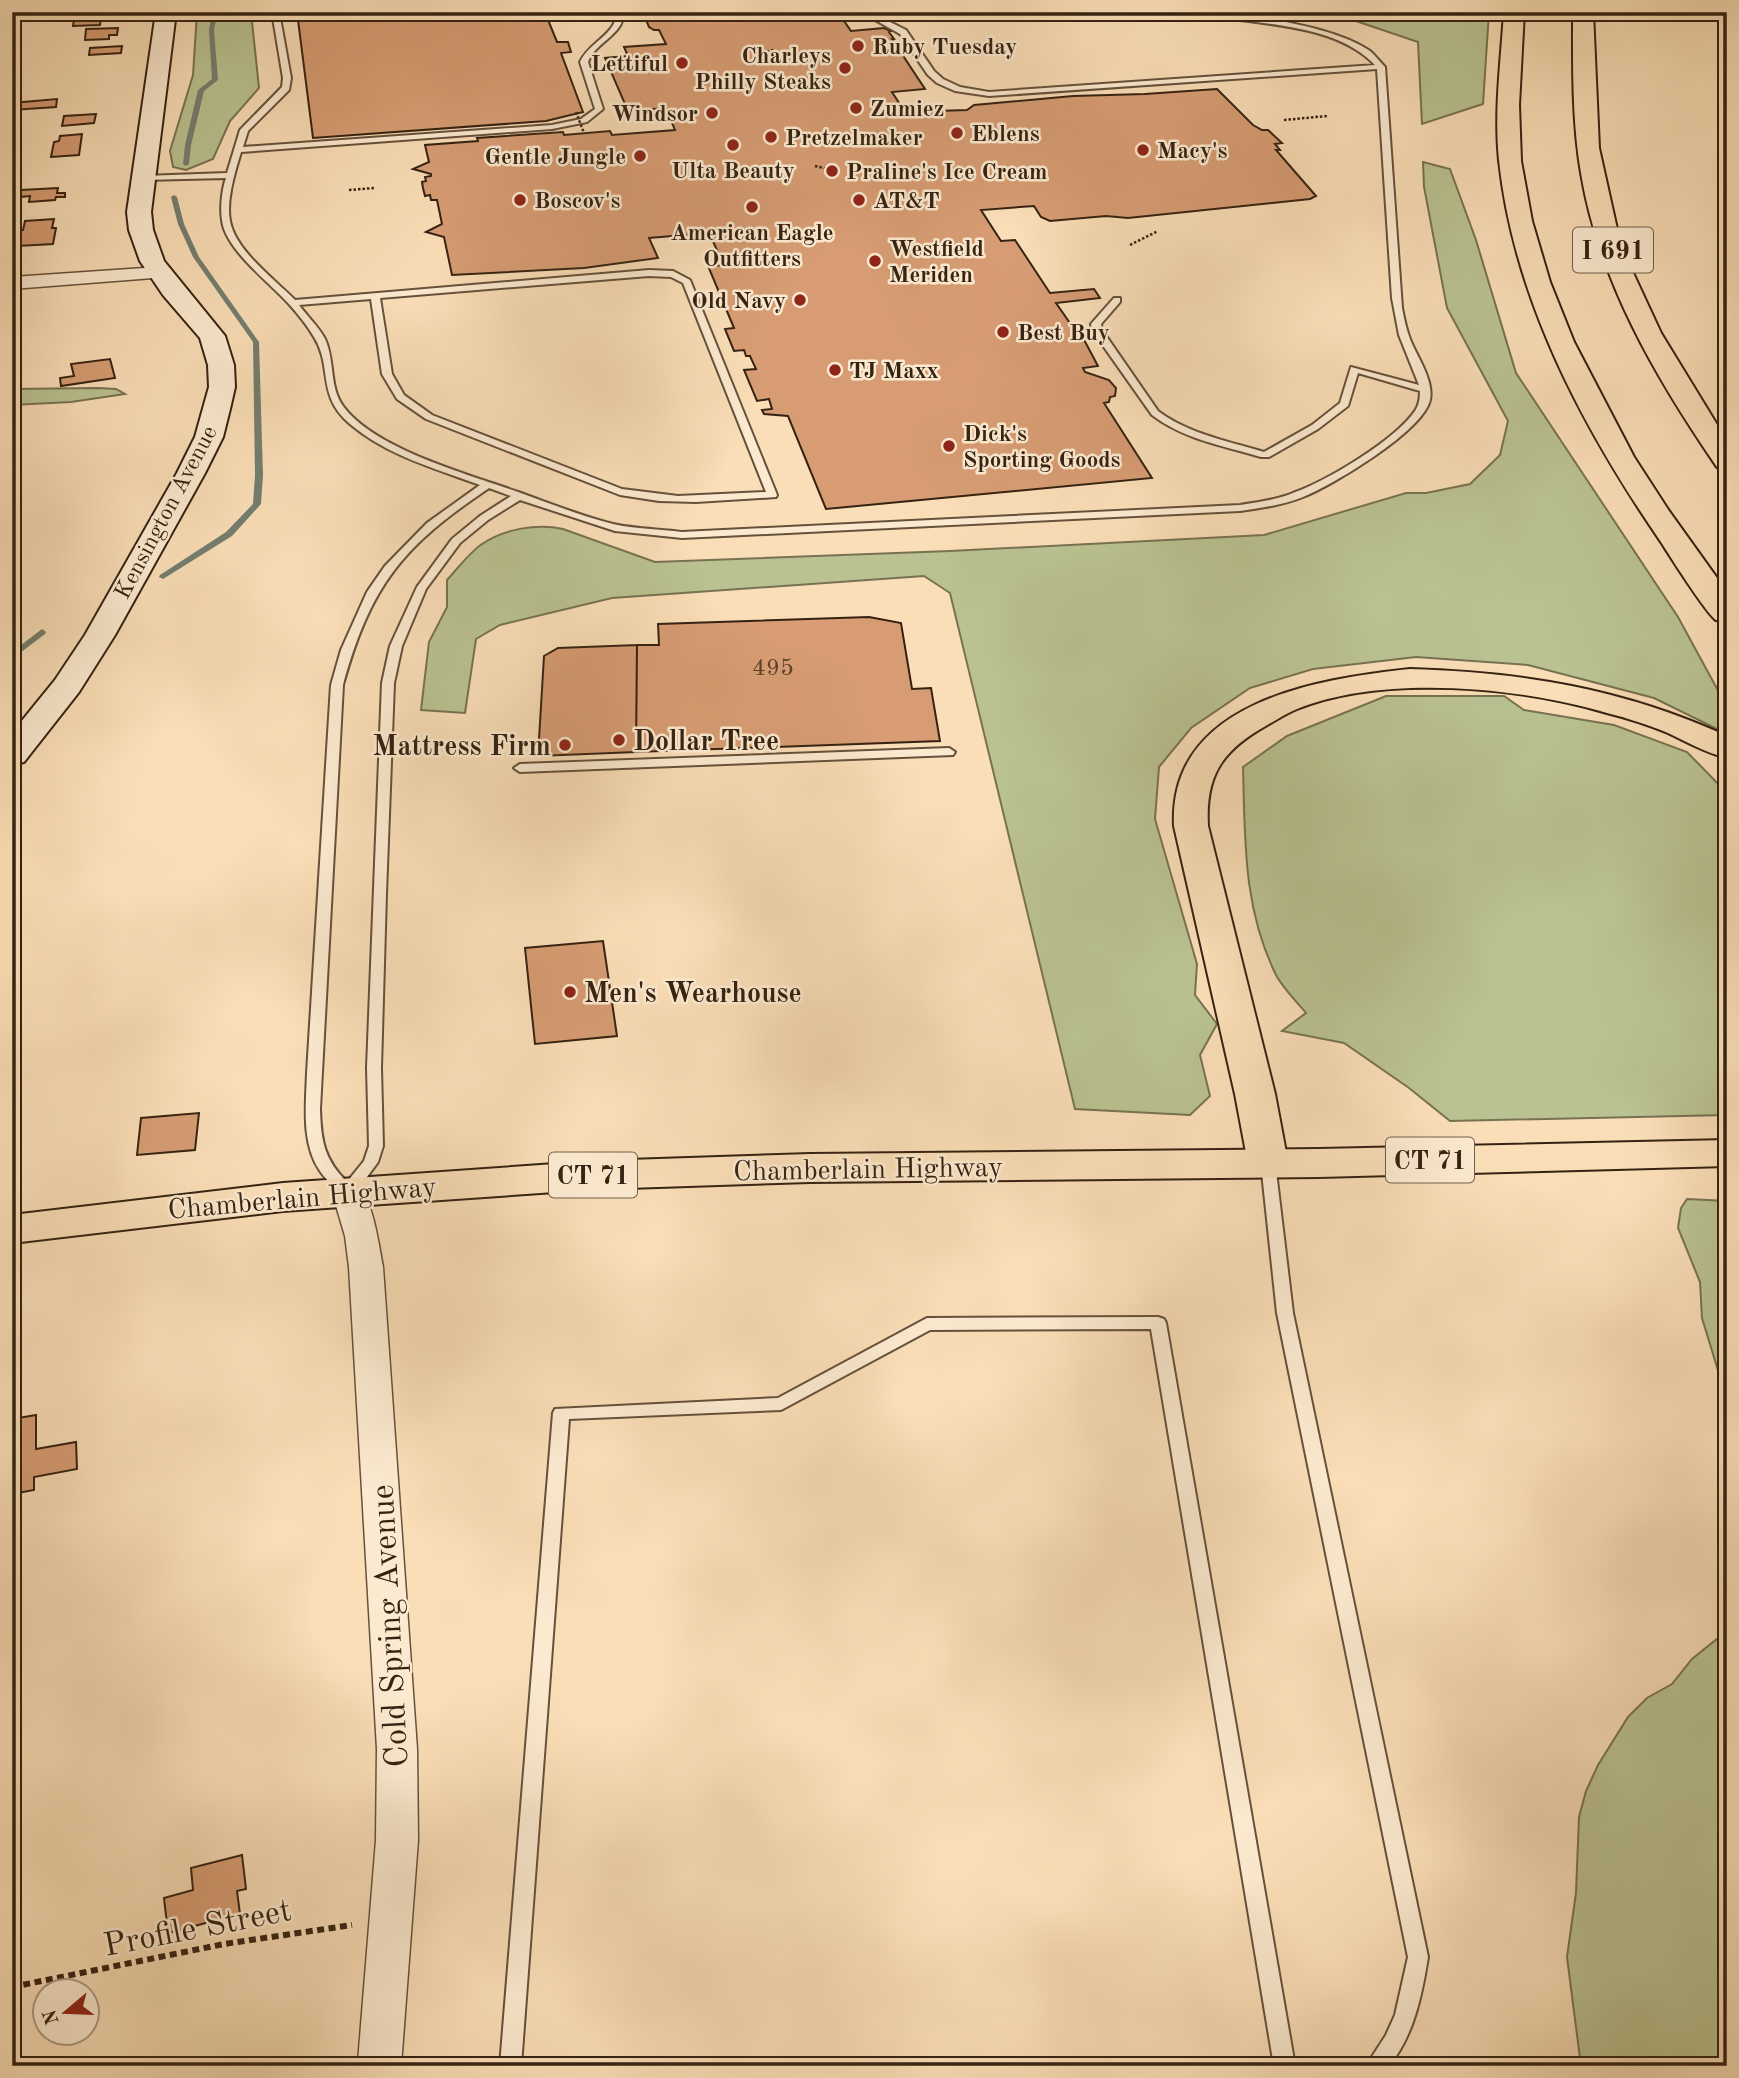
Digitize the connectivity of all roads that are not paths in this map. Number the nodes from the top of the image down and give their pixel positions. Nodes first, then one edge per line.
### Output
1 (166, 12) edge
2 (275, 12) edge
3 (621, 12) edge
4 (864, 12) edge
5 (1192, 12) edge
6 (1514, 12) edge
7 (1583, 12) edge
8 (1381, 67) junction
9 (238, 150) junction
10 (229, 179) junction
11 (143, 183) junction
12 (156, 267) junction
13 (12, 270) edge
14 (12, 283) edge
15 (375, 296) junction
16 (1117, 300) dead end
17 (293, 303) junction
18 (1424, 389) junction
19 (1727, 461) edge
20 (488, 485) junction
21 (519, 496) junction
22 (1727, 613) edge
23 (1727, 748) edge
24 (949, 752) dead end
25 (12, 755) edge
26 (520, 768) dead end
27 (1727, 1153) edge
28 (1268, 1163) junction
29 (348, 1192) junction
30 (12, 1229) edge
31 (381, 2064) edge
32 (510, 2066) edge
33 (1285, 2066) edge
34 (1376, 2066) edge

1 - 11 main road, Kensington Avenue
2 - 9 lane
3 - 9 lane
4 - 8 lane
5 - 8 lane
6 - 22 main road, I 691
7 - 19 main road, I 691
8 - 18 lane
9 - 10 lane
10 - 11 lane
10 - 17 lane
11 - 12 main road, Kensington Avenue
12 - 13 street
12 - 14 street
12 - 25 main road, Kensington Avenue
15 - 15 lane
15 - 17 lane
16 - 18 lane
17 - 20 lane
18 - 21 lane
20 - 21 lane
20 - 29 lane
21 - 29 lane
23 - 28 main road
24 - 26 lane
27 - 28 main road, Chamberlain Highway / CT 71
28 - 29 main road, Chamberlain Highway / CT 71
28 - 34 lane
29 - 30 main road, Chamberlain Highway / CT 71
29 - 31 street, Cold Spring Avenue
32 - 33 lane

